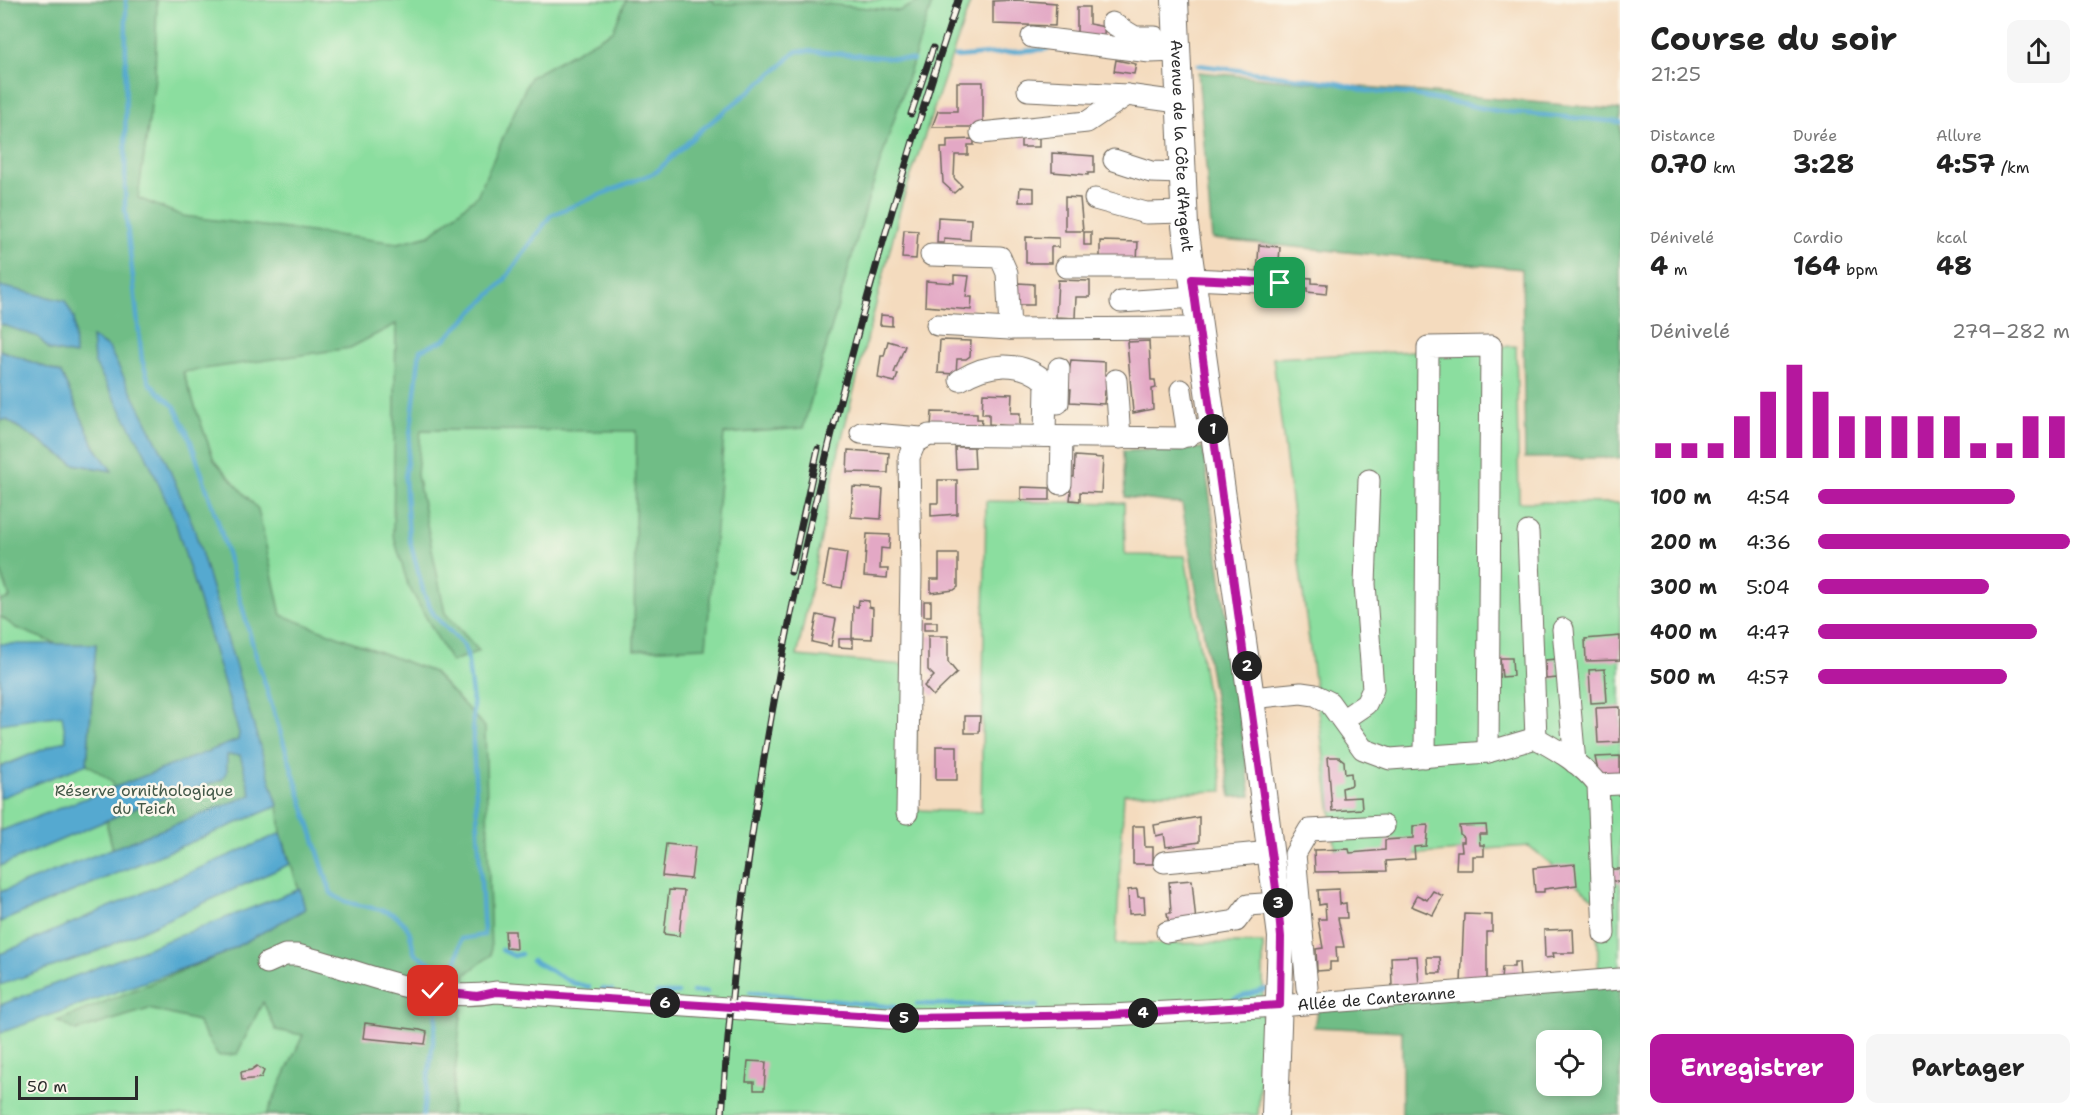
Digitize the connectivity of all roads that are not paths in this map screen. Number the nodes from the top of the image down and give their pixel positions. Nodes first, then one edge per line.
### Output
1 (1175, 0) edge
2 (1112, 23) dead end
3 (1032, 37) dead end
4 (1177, 44) junction
5 (1028, 90) dead end
6 (1127, 95) junction
7 (1178, 102) junction
8 (981, 133) dead end
9 (1114, 160) dead end
10 (1181, 173) junction
11 (1095, 199) dead end
12 (1184, 212) junction
13 (931, 255) dead end
14 (1066, 267) dead end
15 (1192, 281) junction
16 (1280, 283) dead end
17 (1121, 302) dead end
18 (937, 325) dead end
19 (1199, 328) junction
20 (1010, 329) junction
21 (1059, 368) dead end
22 (960, 380) dead end
23 (1116, 380) dead end
24 (1181, 390) dead end
25 (1213, 428) junction
26 (861, 433) dead end
27 (1188, 436) junction
28 (1055, 437) junction
29 (921, 438) junction
30 (1120, 438) junction
31 (1369, 480) dead end
32 (1061, 484) dead end
33 (1528, 532) dead end
34 (1563, 629) dead end
35 (1251, 698) junction
36 (1344, 719) junction
37 (1536, 738) junction
38 (1488, 752) junction
39 (1425, 757) junction
40 (1575, 763) junction
41 (1620, 784) edge
42 (1598, 785) junction
43 (907, 813) dead end
44 (1384, 826) dead end
45 (1279, 854) junction
46 (1164, 862) dead end
47 (1278, 903) junction
48 (1167, 932) dead end
49 (1604, 934) dead end
50 (267, 963) dead end
51 (1620, 979) edge
52 (1307, 988) dead end
53 (1280, 1005) junction
54 (1275, 1115) edge

1 - 4 main road, Avenue de la Côte d'Argent
2 - 4 street
3 - 4 street
4 - 7 main road, Avenue de la Côte d'Argent
5 - 6 street
6 - 7 street
6 - 8 street
7 - 10 main road, Avenue de la Côte d'Argent
9 - 10 street
10 - 12 main road, Avenue de la Côte d'Argent
11 - 12 street
12 - 15 main road, Avenue de la Côte d'Argent
13 - 20 street
14 - 15 street
15 - 16 street
15 - 17 street
15 - 19 main road, Avenue de la Côte d'Argent
18 - 20 street
19 - 20 street
19 - 25 main road, Avenue de la Côte d'Argent
21 - 28 street
22 - 28 street
23 - 30 street
24 - 27 street
25 - 27 street
25 - 35 main road, Avenue de la Côte d'Argent
26 - 29 street
27 - 30 street
28 - 29 street
28 - 30 street
28 - 32 street
29 - 43 street
31 - 36 street
33 - 37 street
34 - 40 street
35 - 36 street
35 - 45 main road, Avenue de la Côte d'Argent
36 - 39 street
37 - 38 street
37 - 40 street
38 - 39 street
38 - 39 street
40 - 42 street
41 - 42 street
42 - 49 street
44 - 45 street
45 - 46 street
45 - 47 main road, Avenue de la Côte d'Argent
45 - 52 street
47 - 48 street
47 - 53 main road, Avenue de la Côte d'Argent
50 - 53 street, Allée de Canteranne
51 - 53 street, Allée de Canteranne
53 - 54 main road, Avenue de la Côte d'Argent

